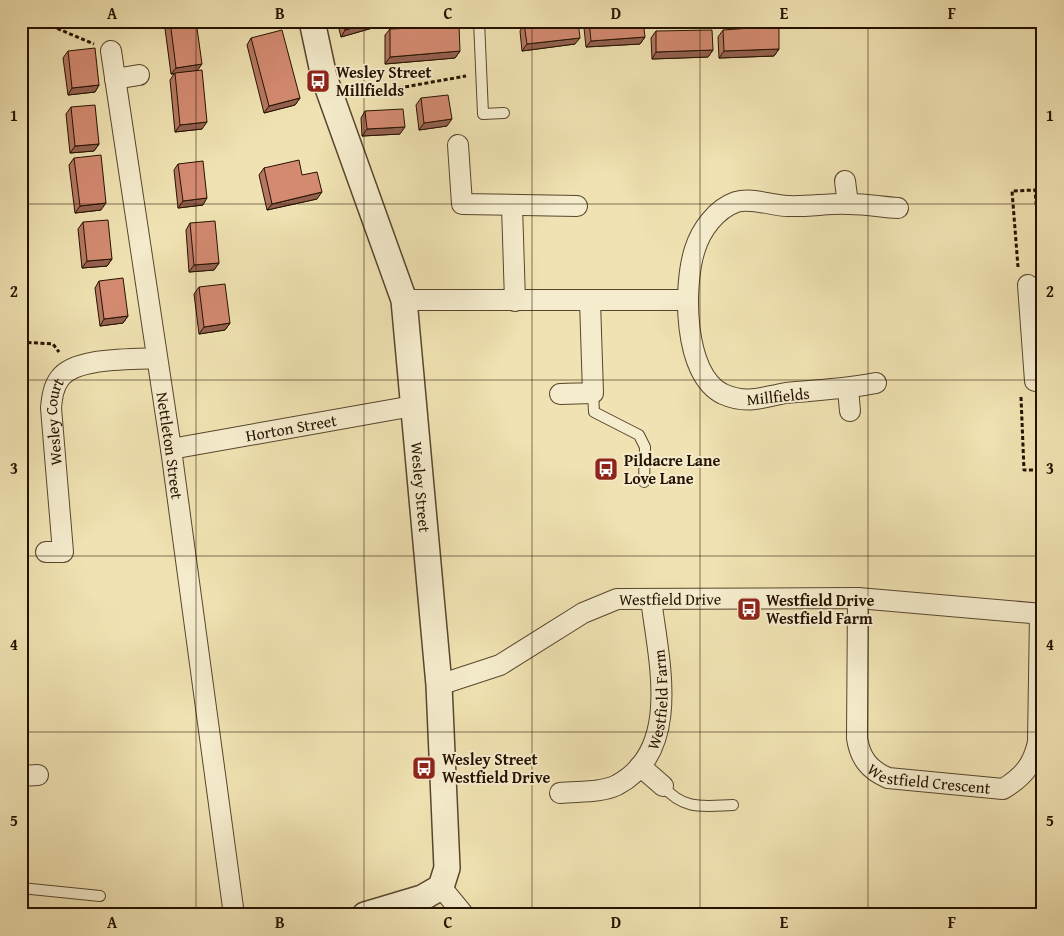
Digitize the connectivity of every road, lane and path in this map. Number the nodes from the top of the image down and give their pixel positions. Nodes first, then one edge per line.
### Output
1 (50, 21) edge
2 (312, 21) edge
3 (479, 21) edge
4 (110, 51) joint
5 (481, 74) junction
6 (139, 75) dead end
7 (115, 79) junction
8 (332, 100) junction
9 (504, 113) dead end
10 (458, 145) dead end
11 (845, 181) dead end
12 (848, 204) junction
13 (512, 206) junction
14 (576, 206) dead end
15 (898, 208) dead end
16 (1036, 280) edge
17 (404, 300) junction
18 (590, 300) junction
19 (687, 300) junction
20 (515, 301) junction
21 (1037, 335) edge
22 (21, 342) edge
23 (156, 358) junction
24 (71, 369) junction
25 (1034, 381) joint
26 (876, 383) dead end
27 (848, 389) junction
28 (592, 392) junction
29 (560, 394) dead end
30 (413, 406) junction
31 (850, 411) dead end
32 (171, 449) junction
33 (1043, 470) edge
34 (644, 482) dead end
35 (46, 552) dead end
36 (858, 598) junction
37 (651, 599) junction
38 (1041, 614) edge
39 (439, 685) junction
40 (640, 766) junction
41 (663, 786) joint
42 (560, 792) dead end
43 (733, 805) dead end
44 (441, 887) junction
45 (21, 888) edge
46 (100, 896) dead end
47 (234, 915) edge
48 (365, 915) edge
49 (464, 915) edge

1 - 4 path
2 - 8 street, Wesley Street
3 - 5 lane
4 - 7 street, Nettleton Street
5 - 8 path
5 - 9 lane
6 - 7 street
7 - 23 street, Nettleton Street
8 - 17 street, Wesley Street
10 - 13 street
11 - 12 street
12 - 15 street, Millfields
12 - 19 street, Millfields
13 - 14 street
13 - 20 street
16 - 16 path
16 - 21 street
17 - 20 street
17 - 30 street, Wesley Street
18 - 19 street
18 - 20 street
18 - 28 street
19 - 27 street, Millfields
21 - 25 street
22 - 24 path
23 - 24 street, Wesley Court
23 - 32 street, Nettleton Street
24 - 35 street, Wesley Court
25 - 33 path
26 - 27 street, Millfields
27 - 31 street
28 - 29 street
28 - 34 lane
30 - 32 street, Horton Street
30 - 39 street, Wesley Street
32 - 47 street, Nettleton Street
36 - 37 street, Westfield Drive
36 - 38 street, Westfield Drive
36 - 38 street, Westfield Crescent
37 - 39 street, Westfield Drive
37 - 40 street, Westfield Farm
39 - 44 street, Wesley Street
40 - 41 street, Westfield Farm
40 - 42 street, Westfield Farm
41 - 43 lane
44 - 48 street
44 - 49 street
45 - 46 lane

